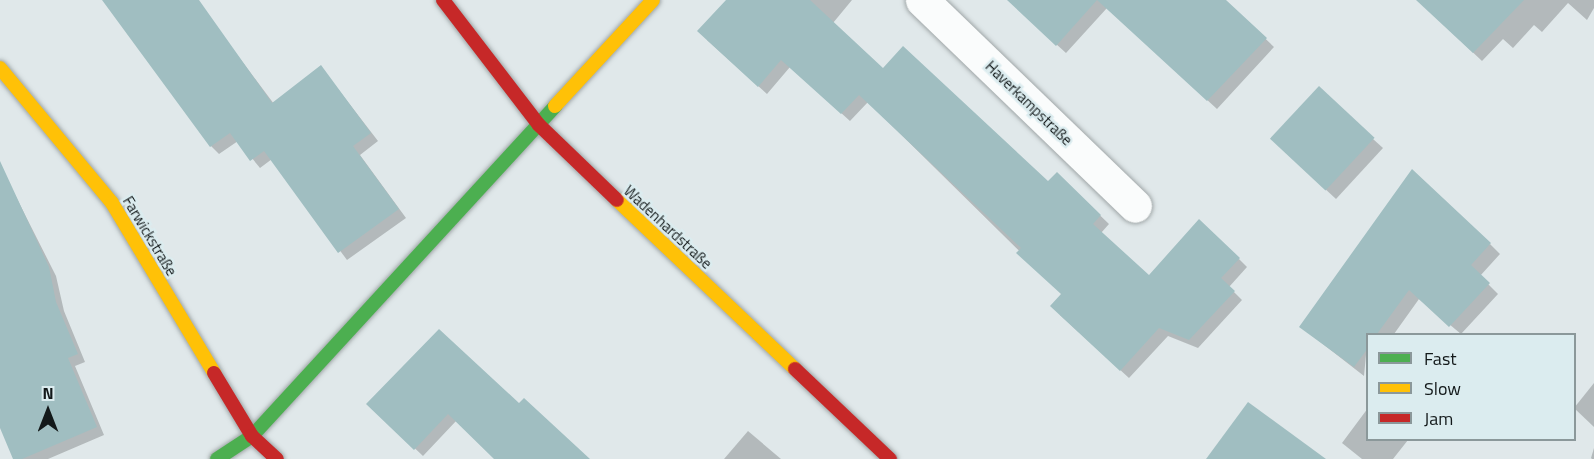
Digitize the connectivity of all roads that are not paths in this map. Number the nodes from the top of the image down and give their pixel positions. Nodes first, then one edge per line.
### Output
1 (443, 0) edge
2 (653, 0) edge
3 (922, 0) edge
4 (0, 68) edge
5 (539, 125) junction
6 (1135, 206) dead end
7 (252, 436) junction
8 (217, 459) edge
9 (277, 459) edge
10 (890, 459) edge

1 - 5 street, Wadenhardstraße
2 - 5 street
3 - 6 street, Haverkampstraße
4 - 7 street, Farwickstraße
5 - 7 street
5 - 10 street, Wadenhardstraße
7 - 8 street
7 - 9 street, Farwickstraße

